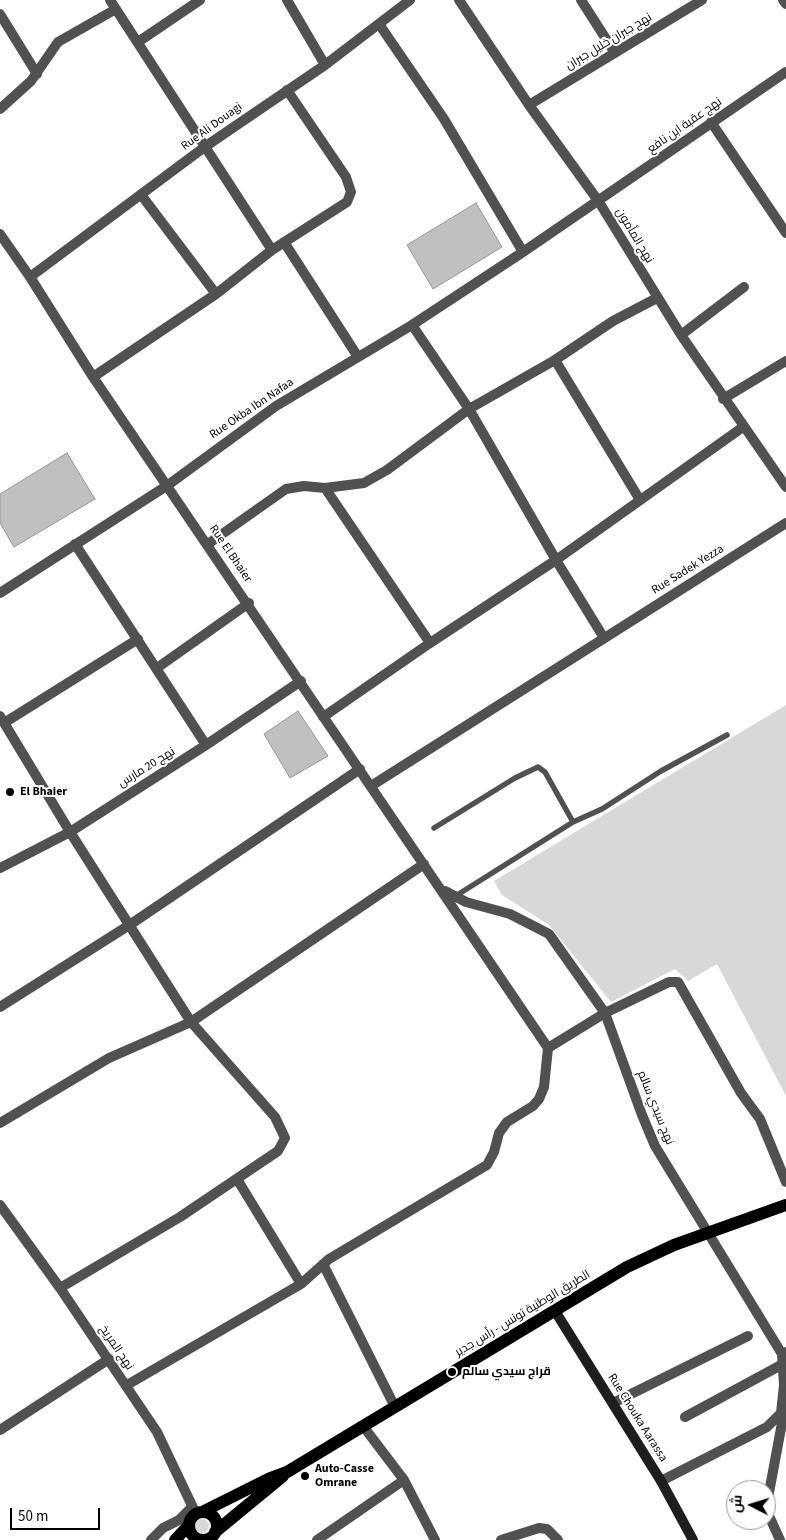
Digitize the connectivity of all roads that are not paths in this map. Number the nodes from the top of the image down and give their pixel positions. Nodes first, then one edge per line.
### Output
1 (200, 0) edge
2 (287, 0) edge
3 (410, 0) edge
4 (459, 0) edge
5 (581, 0) edge
6 (680, 0) edge
7 (702, 0) edge
8 (783, 0) edge
9 (113, 4) edge
10 (786, 4) edge
11 (686, 10) junction
12 (0, 14) edge
13 (379, 24) junction
14 (138, 42) junction
15 (615, 53) junction
16 (325, 65) junction
17 (786, 72) edge
18 (37, 74) junction
19 (287, 90) junction
20 (529, 105) junction
21 (0, 109) edge
22 (711, 122) junction
23 (206, 146) junction
24 (142, 196) junction
25 (599, 202) junction
26 (786, 233) edge
27 (0, 234) edge
28 (284, 242) junction
29 (272, 250) junction
30 (523, 252) junction
31 (30, 277) junction
32 (744, 287) dead end
33 (216, 294) junction
34 (657, 298) junction
35 (412, 325) junction
36 (681, 335) junction
37 (358, 357) junction
38 (555, 360) junction
39 (786, 360) edge
40 (93, 376) junction
41 (723, 399) junction
42 (469, 409) junction
43 (743, 427) junction
44 (168, 484) junction
45 (786, 487) edge
46 (325, 488) junction
47 (640, 500) junction
48 (786, 523) edge
49 (75, 544) junction
50 (208, 544) junction
51 (556, 560) junction
52 (0, 593) edge
53 (249, 603) junction
54 (604, 638) junction
55 (138, 639) junction
56 (430, 642) junction
57 (157, 668) junction
58 (301, 681) junction
59 (323, 717) junction
60 (2, 720) edge
61 (727, 735) dead end
62 (206, 745) junction
63 (360, 770) junction
64 (371, 786) junction
65 (573, 822) junction
66 (434, 828) dead end
67 (70, 832) junction
68 (424, 864) junction
69 (0, 868) edge
70 (440, 888) junction
71 (454, 897) junction
72 (131, 924) junction
73 (0, 1007) edge
74 (605, 1013) junction
75 (192, 1022) junction
76 (548, 1048) junction
77 (0, 1123) edge
78 (237, 1179) junction
79 (786, 1182) edge
80 (0, 1205) edge
81 (786, 1205) edge
82 (8, 1218) junction
83 (0, 1225) edge
84 (709, 1232) junction
85 (323, 1264) junction
86 (301, 1284) junction
87 (60, 1288) junction
88 (555, 1311) junction
89 (748, 1336) dead end
90 (784, 1357) edge
91 (109, 1359) junction
92 (127, 1385) junction
93 (785, 1385) edge
94 (613, 1403) junction
95 (395, 1407) junction
96 (781, 1413) junction
97 (685, 1417) dead end
98 (1, 1426) edge
99 (363, 1426) junction
100 (781, 1446) edge
101 (287, 1472) junction
102 (404, 1480) junction
103 (661, 1481) junction
104 (195, 1515) junction
105 (207, 1538) edge
106 (151, 1540) edge
107 (174, 1540) edge
108 (317, 1540) edge
109 (434, 1540) edge
110 (501, 1540) edge
111 (558, 1540) edge
112 (692, 1540) edge
113 (780, 1540) edge

1 - 14 street
2 - 16 street
3 - 13 street, Rue Ali Douagi
4 - 20 street, نهج المأمون
5 - 15 street
6 - 11 street
7 - 11 street, نهج جبران خليل جبران
8 - 10 street
9 - 14 street
9 - 18 street
11 - 15 street, نهج جبران خليل جبران
12 - 18 street
13 - 16 street, Rue Ali Douagi
13 - 30 street
14 - 23 street
15 - 20 street, نهج جبران خليل جبران
16 - 19 street, Rue Ali Douagi
17 - 22 street, نهج عقبة ابن نافع
18 - 21 street
19 - 23 street, Rue Ali Douagi
19 - 28 street
20 - 25 street, نهج المأمون
22 - 25 street, نهج عقبة ابن نافع
22 - 26 street
23 - 24 street, Rue Ali Douagi
23 - 29 street
24 - 31 street, Rue Ali Douagi
24 - 33 street
25 - 30 street, Rue Okba Ibn Nafaa
25 - 34 street, نهج المأمون
27 - 31 street, Rue El Bhaier
28 - 29 street
28 - 37 street
29 - 33 street
30 - 35 street, Rue Okba Ibn Nafaa
31 - 40 street, Rue El Bhaier
32 - 36 street
33 - 40 street
34 - 36 street, نهج المأمون
34 - 38 street
35 - 37 street, Rue Okba Ibn Nafaa
35 - 42 street
36 - 41 street, نهج المأمون
37 - 44 street, Rue Okba Ibn Nafaa
38 - 42 street
38 - 47 street
39 - 41 street
40 - 44 street, Rue El Bhaier
41 - 43 street, نهج المأمون
42 - 46 street
42 - 51 street
43 - 45 street, نهج المأمون
43 - 47 street
44 - 49 street, Rue Okba Ibn Nafaa
44 - 50 street, Rue El Bhaier
46 - 50 street
46 - 56 street
47 - 51 street
48 - 54 street, Rue Sadek Yezza
49 - 52 street, Rue Okba Ibn Nafaa
49 - 55 street
50 - 53 street, Rue El Bhaier
51 - 54 street
51 - 56 street
53 - 57 street
53 - 58 street, Rue El Bhaier
54 - 64 street, Rue Sadek Yezza
55 - 57 street
55 - 60 street
56 - 59 street
57 - 62 street
58 - 59 street, Rue El Bhaier
58 - 62 street, نهج 20 مارس
59 - 63 street, Rue El Bhaier
60 - 67 street
61 - 65 lane
62 - 67 street, نهج 20 مارس
63 - 64 street, Rue El Bhaier
63 - 72 street
64 - 68 street, Rue El Bhaier
65 - 66 lane
65 - 71 lane
67 - 69 street, نهج 20 مارس
67 - 72 street
68 - 70 street, Rue El Bhaier
68 - 75 street
70 - 71 street, نهج سيدي سالم
70 - 76 street, Rue El Bhaier
71 - 74 street, نهج سيدي سالم
72 - 73 street
72 - 75 street
74 - 76 street
74 - 79 street
74 - 84 street, نهج سيدي سالم
75 - 77 street
75 - 78 street
76 - 85 street
78 - 86 street
78 - 87 street
80 - 82 street, نهج المريخ
81 - 84 main road, الطريق الوطنية تونس - رأس جدير
82 - 83 street
82 - 87 street, نهج المريخ
84 - 88 main road, الطريق الوطنية تونس - رأس جدير
84 - 90 street, نهج سيدي سالم
85 - 86 street
85 - 95 street
86 - 92 street
87 - 91 street, نهج المريخ
88 - 94 main road, Rue Chouka Aarassa
88 - 95 main road, الطريق الوطنية تونس - رأس جدير
89 - 94 street
90 - 93 street
90 - 97 street
91 - 92 street, نهج المريخ
91 - 98 street
92 - 104 street, نهج المريخ
93 - 96 street
94 - 103 main road, Rue Chouka Aarassa
95 - 99 main road, الطريق الوطنية تونس - رأس جدير
96 - 100 street
96 - 103 street
99 - 101 main road, الطريق الوطنية تونس - رأس جدير
99 - 102 street
100 - 113 street
101 - 104 main road, الطريق الوطنية تونس - رأس جدير
101 - 105 main road, الطريق الوطنية تونس - رأس جدير
102 - 108 street
102 - 109 street
103 - 112 main road, Rue Chouka Aarassa
104 - 105 main road
104 - 105 main road
104 - 106 street
104 - 107 main road, الطريق الوطنية تونس - رأس جدير
110 - 111 street

